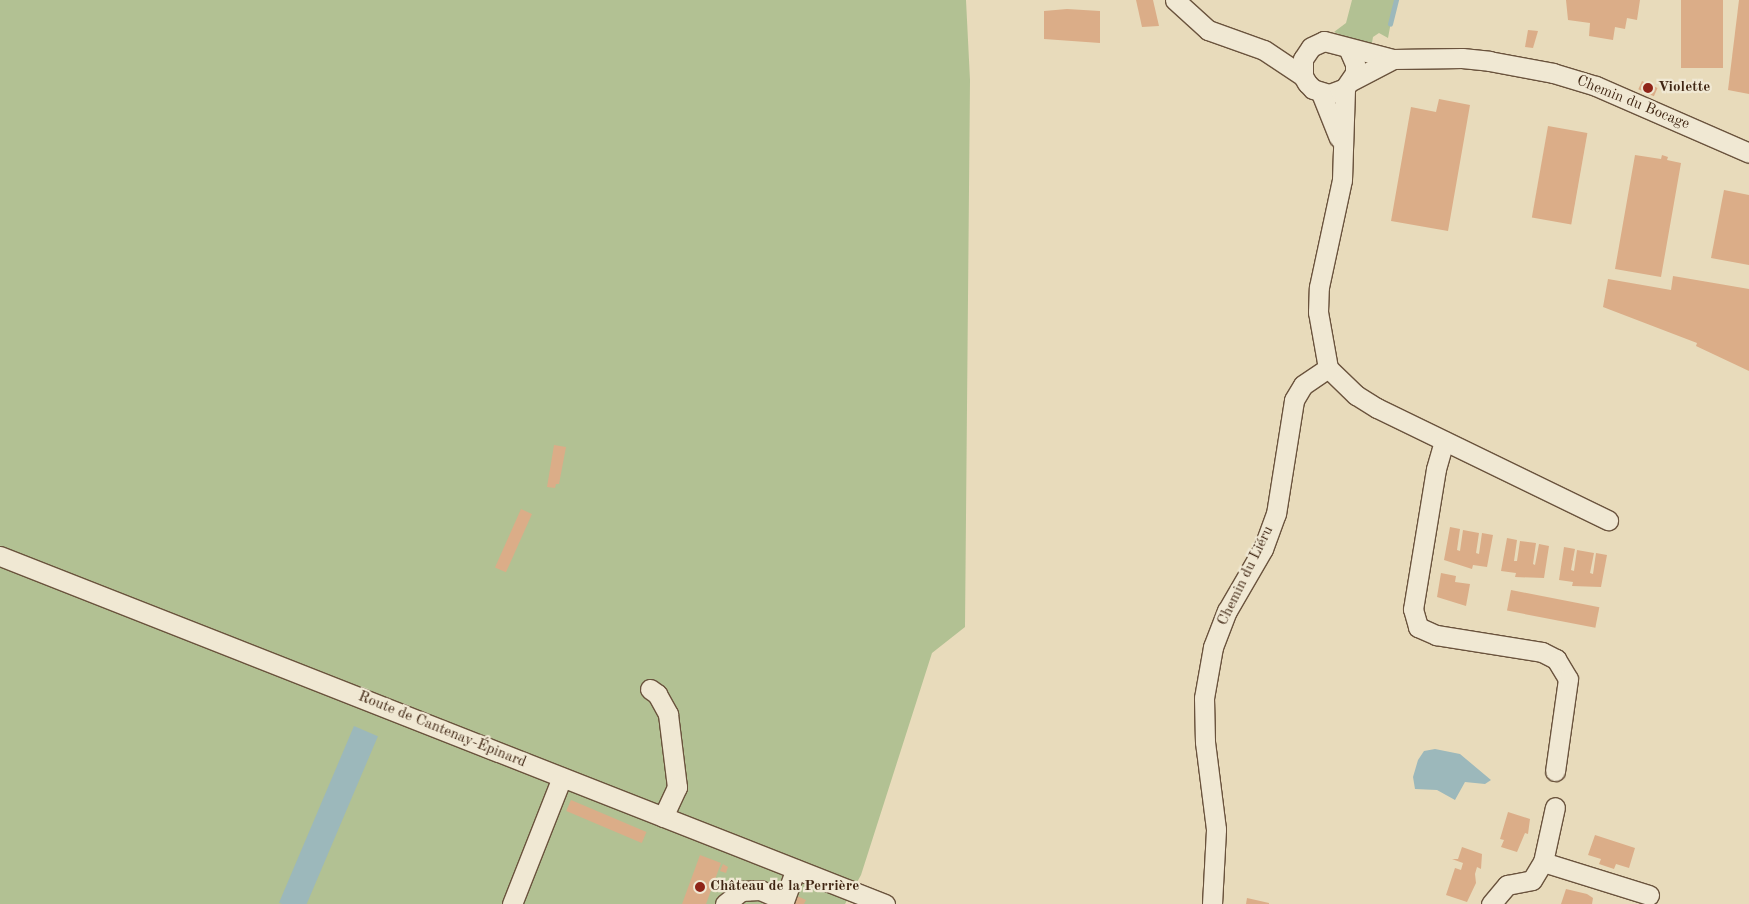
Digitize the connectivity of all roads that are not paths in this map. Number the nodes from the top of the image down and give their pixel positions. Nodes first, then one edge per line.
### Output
1 (1175, 0) edge
2 (1311, 47) junction
3 (1348, 48) junction
4 (1264, 50) junction
5 (1393, 60) junction
6 (1303, 76) junction
7 (1348, 84) junction
8 (1321, 93) junction
9 (1342, 146) junction
10 (1749, 153) edge
11 (1328, 368) junction
12 (1444, 441) junction
13 (1608, 520) dead end
14 (0, 556) edge
15 (650, 689) dead end
16 (1555, 771) dead end
17 (562, 777) junction
18 (1555, 808) dead end
19 (663, 816) junction
20 (1544, 862) junction
21 (796, 869) junction
22 (1649, 895) dead end
23 (783, 902) edge
24 (512, 904) edge
25 (725, 904) edge
26 (885, 904) edge
27 (1212, 904) edge
28 (1491, 904) edge

1 - 4 street
2 - 3 street
2 - 4 street
2 - 6 street
3 - 5 street, Chemin du Bocage
3 - 7 street
4 - 6 street
5 - 7 street, Chemin du Bocage
5 - 10 street, Chemin du Bocage
6 - 8 street
7 - 8 street
7 - 9 street
8 - 9 street
9 - 11 street
11 - 12 street
11 - 27 street, Chemin du Liéru
12 - 13 street
12 - 16 street
14 - 17 street, Route de Cantenay-Épinard
15 - 19 street
17 - 19 street, Route de Cantenay-Épinard
17 - 24 street
18 - 20 street
19 - 21 street, Route de Cantenay-Épinard
20 - 22 street
20 - 28 street
21 - 23 street
21 - 26 street, Route de Cantenay-Épinard
23 - 25 street

